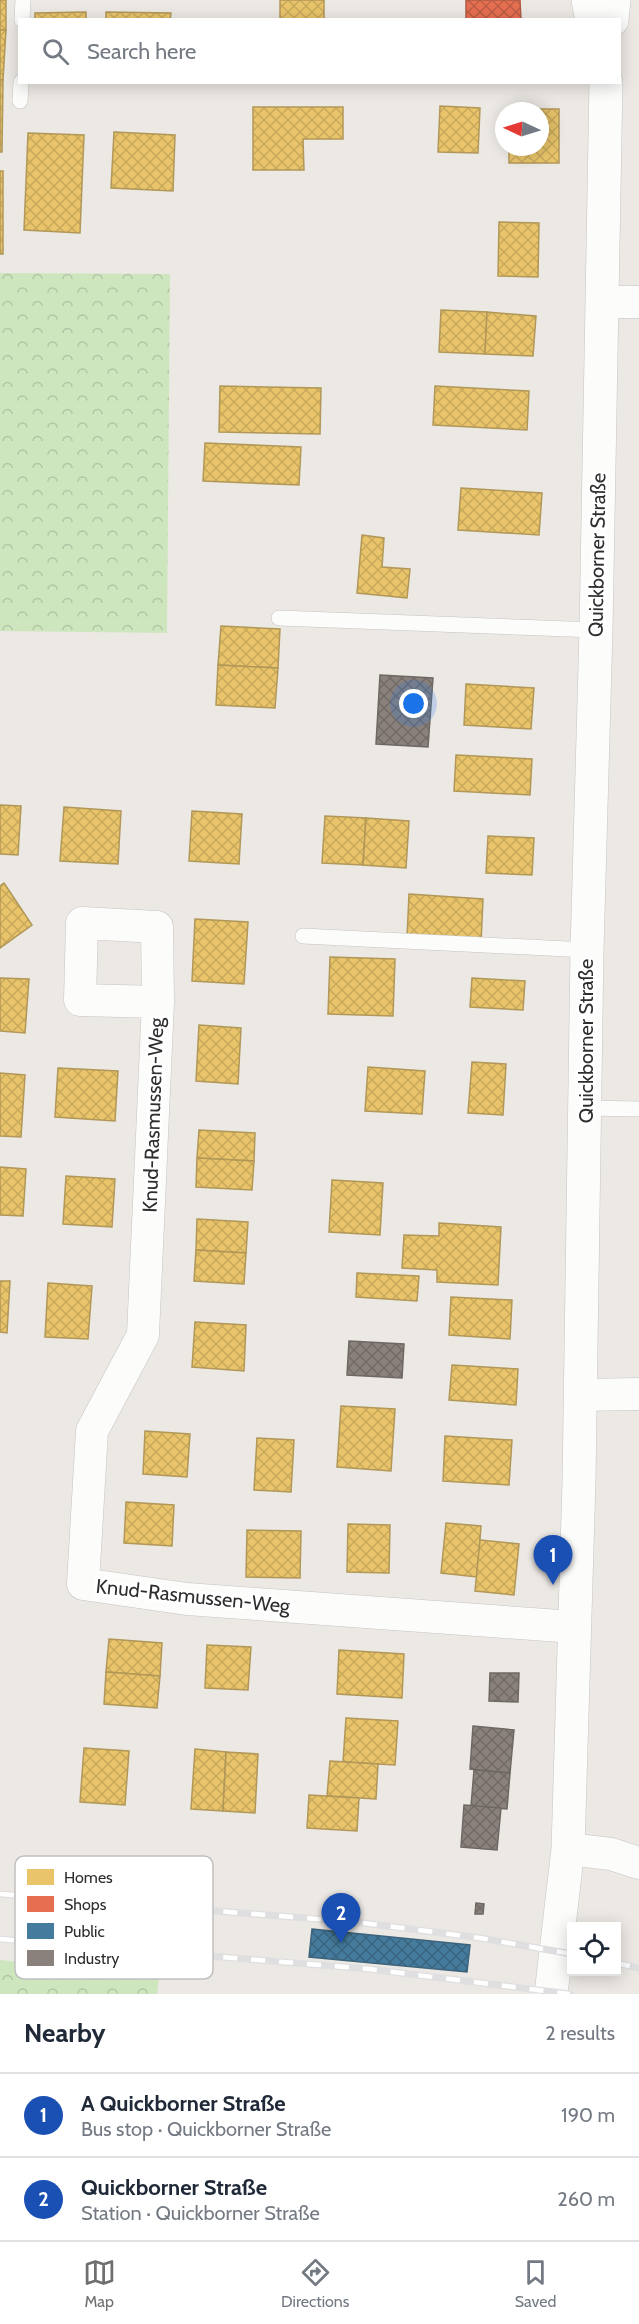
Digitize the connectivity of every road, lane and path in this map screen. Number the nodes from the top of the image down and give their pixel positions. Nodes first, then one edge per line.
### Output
1 (23, 0) edge
2 (588, 0) edge
3 (614, 0) edge
4 (22, 18) edge
5 (592, 18) edge
6 (612, 18) edge
7 (21, 84) edge
8 (605, 84) edge
9 (20, 101) dead end
10 (602, 302) junction
11 (639, 302) edge
12 (279, 618) dead end
13 (596, 630) junction
14 (303, 936) dead end
15 (587, 950) junction
16 (158, 1002) dead end
17 (585, 1108) junction
18 (639, 1109) edge
19 (639, 1394) edge
20 (581, 1395) junction
21 (574, 1627) junction
22 (568, 1849) junction
23 (639, 1863) edge
24 (551, 1994) edge

1 - 4 lane
2 - 5 street
3 - 6 street
7 - 9 lane
8 - 10 street, Quickborner Straße
10 - 11 street
10 - 13 street, Quickborner Straße
12 - 13 lane
13 - 15 street, Quickborner Straße
14 - 15 lane
15 - 17 street, Quickborner Straße
16 - 21 street, Knud-Rasmussen-Weg
17 - 18 lane
17 - 20 street, Quickborner Straße
19 - 20 street
20 - 21 street, Quickborner Straße
21 - 22 street, Quickborner Straße
22 - 23 street
22 - 24 street, Quickborner Straße

